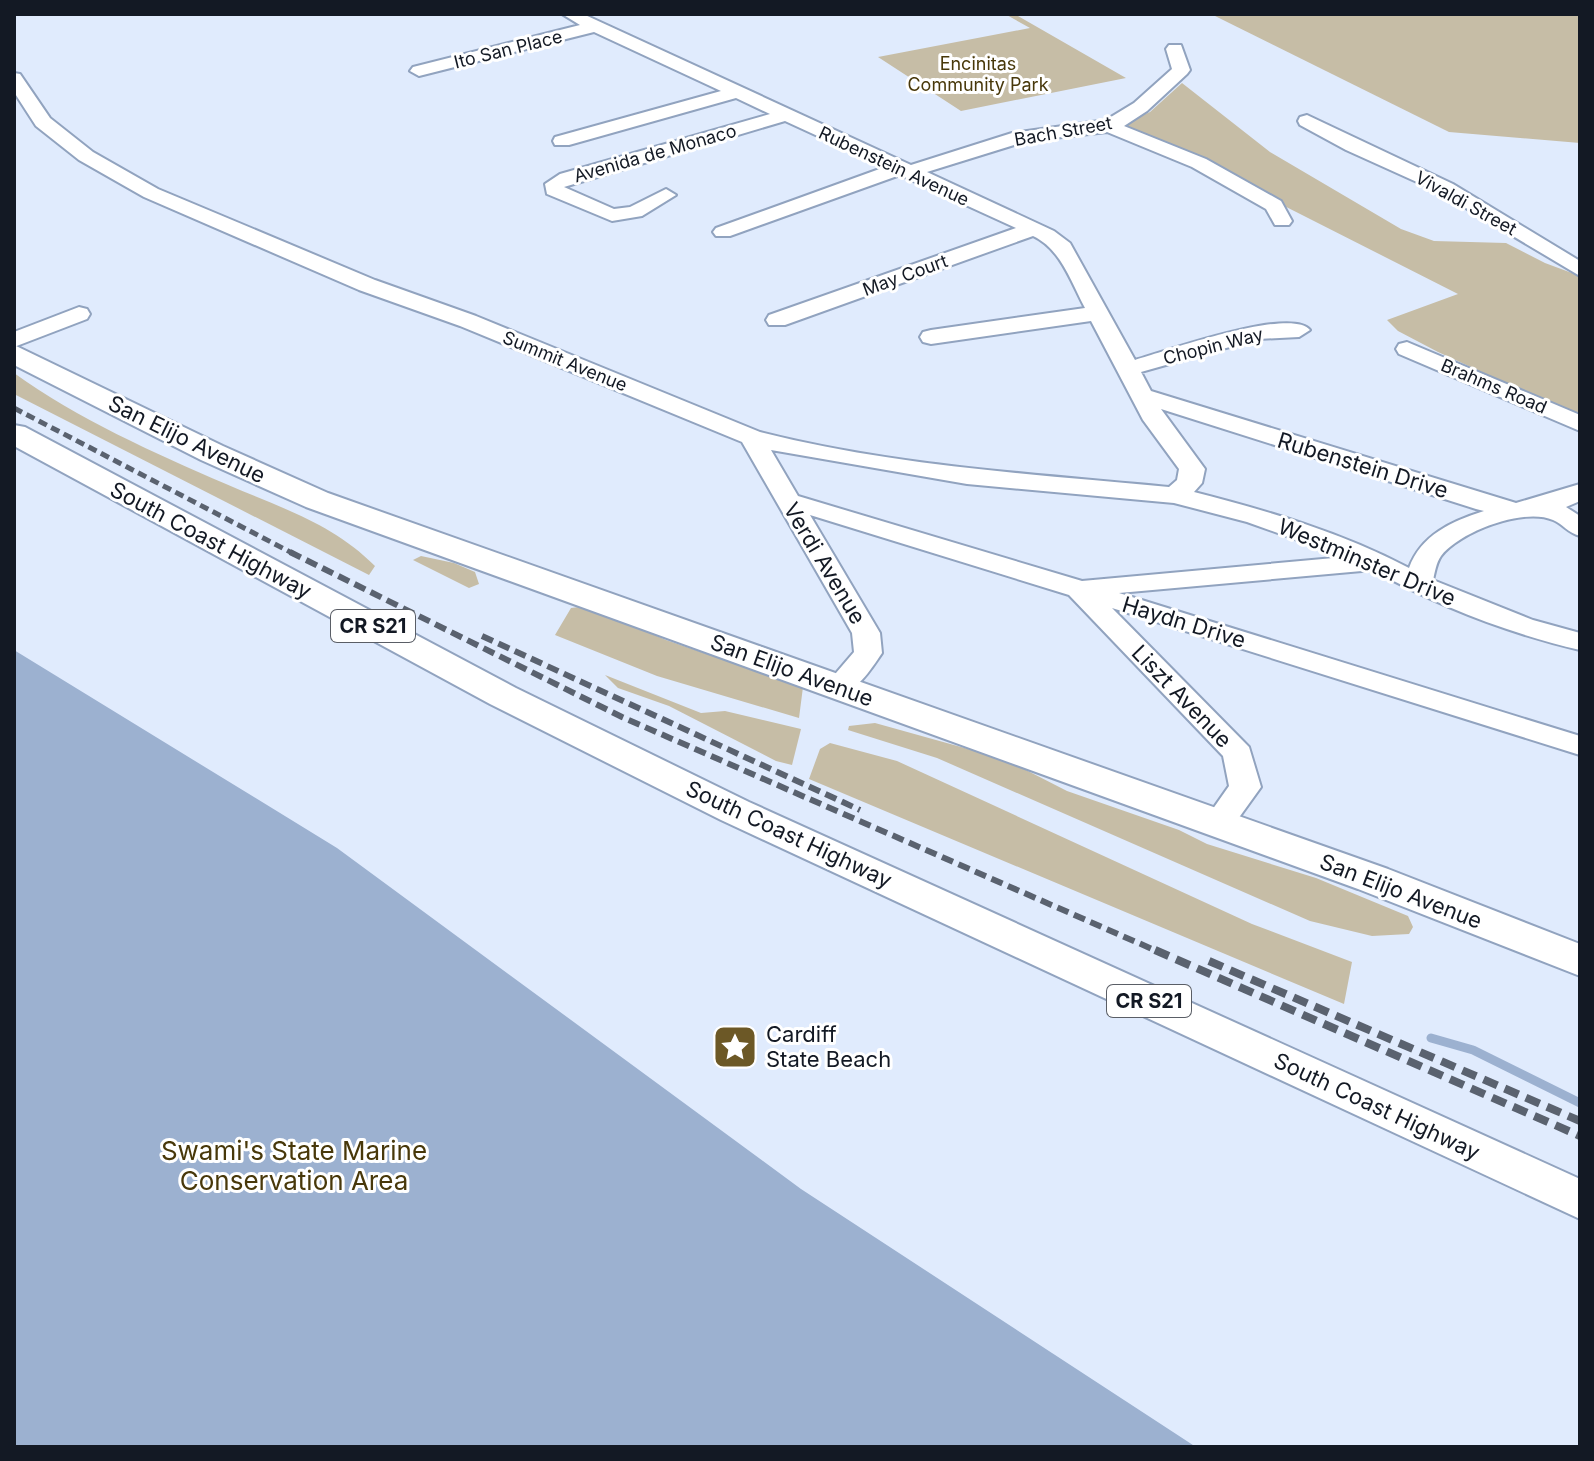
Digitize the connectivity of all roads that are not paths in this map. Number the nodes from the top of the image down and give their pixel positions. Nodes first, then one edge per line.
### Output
1 (570, 14) edge
2 (596, 26) junction
3 (1175, 49) dead end
4 (419, 71) dead end
5 (14, 78) edge
6 (736, 92) junction
7 (785, 115) junction
8 (1307, 121) dead end
9 (1109, 126) junction
10 (562, 141) dead end
11 (904, 170) junction
12 (666, 195) dead end
13 (1282, 221) dead end
14 (1033, 229) junction
15 (723, 232) dead end
16 (1580, 270) edge
17 (1098, 313) junction
18 (79, 314) dead end
19 (777, 320) dead end
20 (1299, 330) dead end
21 (931, 337) dead end
22 (14, 340) edge
23 (1407, 349) dead end
24 (14, 354) edge
25 (1128, 369) junction
26 (1144, 396) junction
27 (1580, 424) edge
28 (14, 434) edge
29 (751, 437) junction
30 (1580, 492) edge
31 (1175, 495) junction
32 (788, 501) junction
33 (1516, 511) junction
34 (1580, 528) edge
35 (1373, 563) junction
36 (1418, 584) junction
37 (1078, 588) junction
38 (1580, 642) edge
39 (839, 687) junction
40 (1580, 746) edge
41 (1219, 823) junction
42 (1580, 961) edge
43 (1580, 1200) edge

1 - 2 street, Rubenstein Avenue
2 - 4 street, Ito San Place
2 - 6 street, Rubenstein Avenue
3 - 9 street, Bach Street
5 - 29 street, Summit Avenue
6 - 7 street, Rubenstein Avenue
6 - 10 street
7 - 11 street, Rubenstein Avenue
7 - 12 street, Avenida de Monaco
8 - 16 street, Vivaldi Street
9 - 11 street, Bach Street
9 - 13 street
11 - 14 street, Rubenstein Avenue
11 - 15 street, Bach Street
14 - 17 street, Rubenstein Avenue
14 - 19 street, May Court
17 - 21 street
17 - 25 street, Rubenstein Avenue
18 - 22 street
20 - 25 street, Chopin Way
23 - 27 street, Brahms Road
24 - 39 main road, San Elijo Avenue
25 - 26 street, Rubenstein Avenue
26 - 31 street
26 - 33 street, Rubenstein Drive
28 - 43 main road, South Coast Highway / CR S21
29 - 31 street, Summit Avenue
29 - 32 street, Verdi Avenue
30 - 33 street
31 - 35 street, Westminster Drive
32 - 37 street, Haydn Drive
32 - 39 street, Verdi Avenue
33 - 34 street, Rubenstein Drive
33 - 36 street
35 - 36 street, Westminster Drive
35 - 37 street
36 - 38 street, Westminster Drive
37 - 40 street, Haydn Drive
37 - 41 street, Liszt Avenue
39 - 41 main road, San Elijo Avenue
41 - 42 main road, San Elijo Avenue

